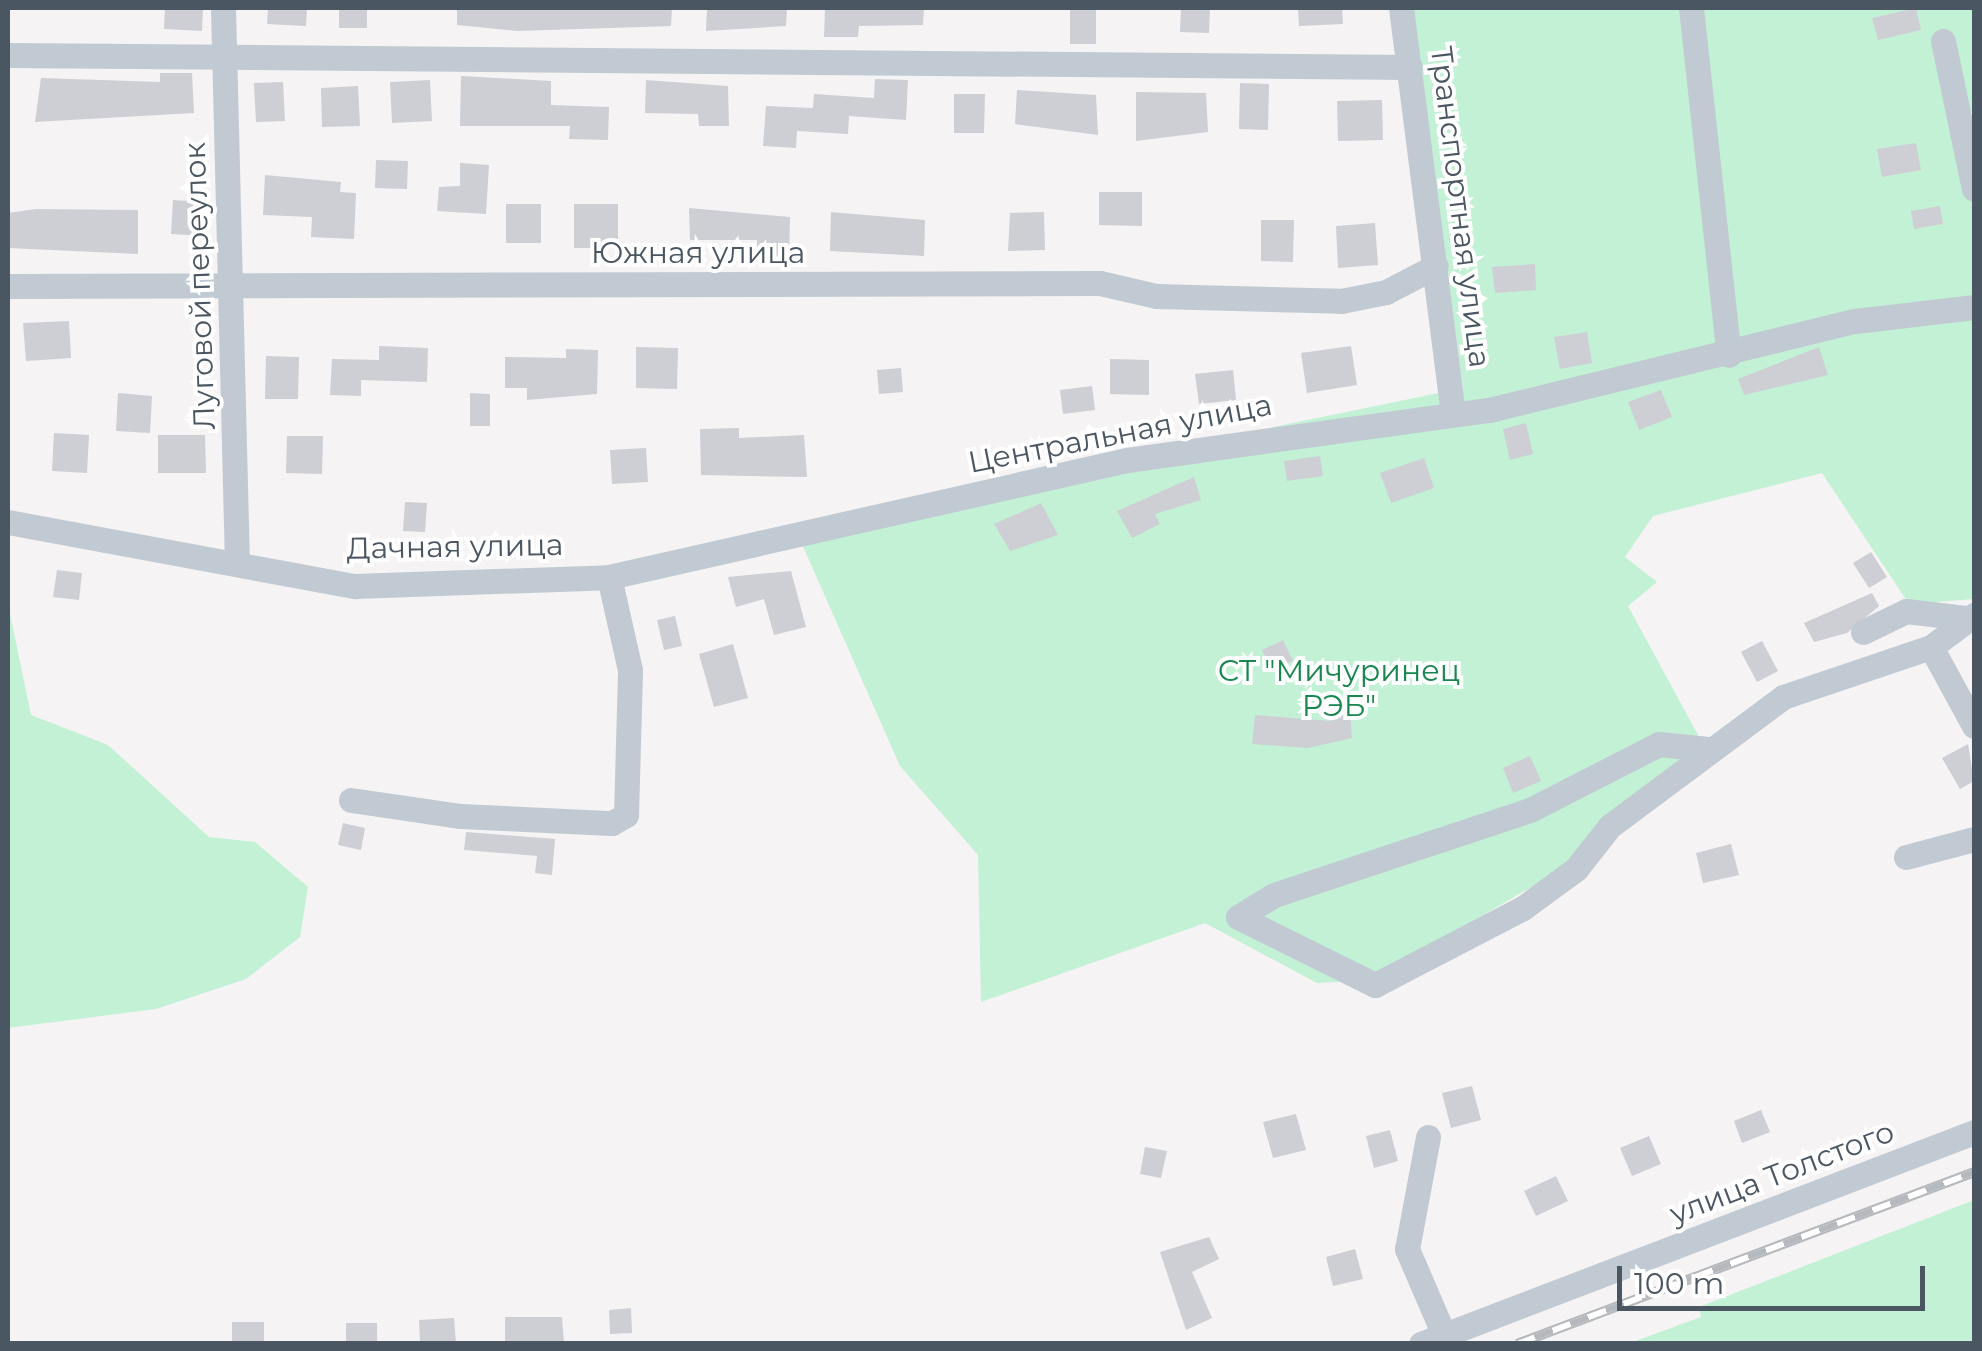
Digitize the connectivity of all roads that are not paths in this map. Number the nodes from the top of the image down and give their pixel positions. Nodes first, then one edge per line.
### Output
1 (223, 8) edge
2 (1402, 8) edge
3 (1691, 8) edge
4 (1942, 41) dead end
5 (224, 50) junction
6 (8, 55) edge
7 (1399, 66) junction
8 (1971, 117) edge
9 (1974, 189) edge
10 (1436, 266) junction
11 (236, 280) junction
12 (8, 286) edge
13 (1974, 308) edge
14 (1729, 355) junction
15 (1453, 415) junction
16 (8, 522) edge
17 (794, 535) joint
18 (237, 564) junction
19 (609, 577) junction
20 (1970, 616) edge
21 (1864, 632) dead end
22 (1930, 647) junction
23 (1974, 726) edge
24 (1708, 750) junction
25 (351, 800) dead end
26 (1974, 838) edge
27 (1906, 857) dead end
28 (1974, 1132) edge
29 (1428, 1137) dead end
30 (1433, 1339) edge

1 - 5 street, Луговой переулок
2 - 7 street, Транспортная улица
3 - 14 street
4 - 8 street
5 - 6 street
5 - 7 street
5 - 11 street, Луговой переулок
7 - 10 street, Транспортная улица
8 - 9 street
10 - 11 street, Южная улица
10 - 15 street, Транспортная улица
11 - 12 street, Южная улица
11 - 18 street, Луговой переулок
13 - 14 street, Центральная улица
14 - 15 street, Центральная улица
15 - 17 street, Центральная улица
16 - 18 street, Дачная улица
17 - 19 street, Дачная улица
18 - 19 street, Дачная улица
19 - 25 street
20 - 21 street
20 - 22 street
22 - 23 street
22 - 24 street
24 - 24 street
26 - 27 street
28 - 30 street, улица Толстого
29 - 30 street, улица Толстого

